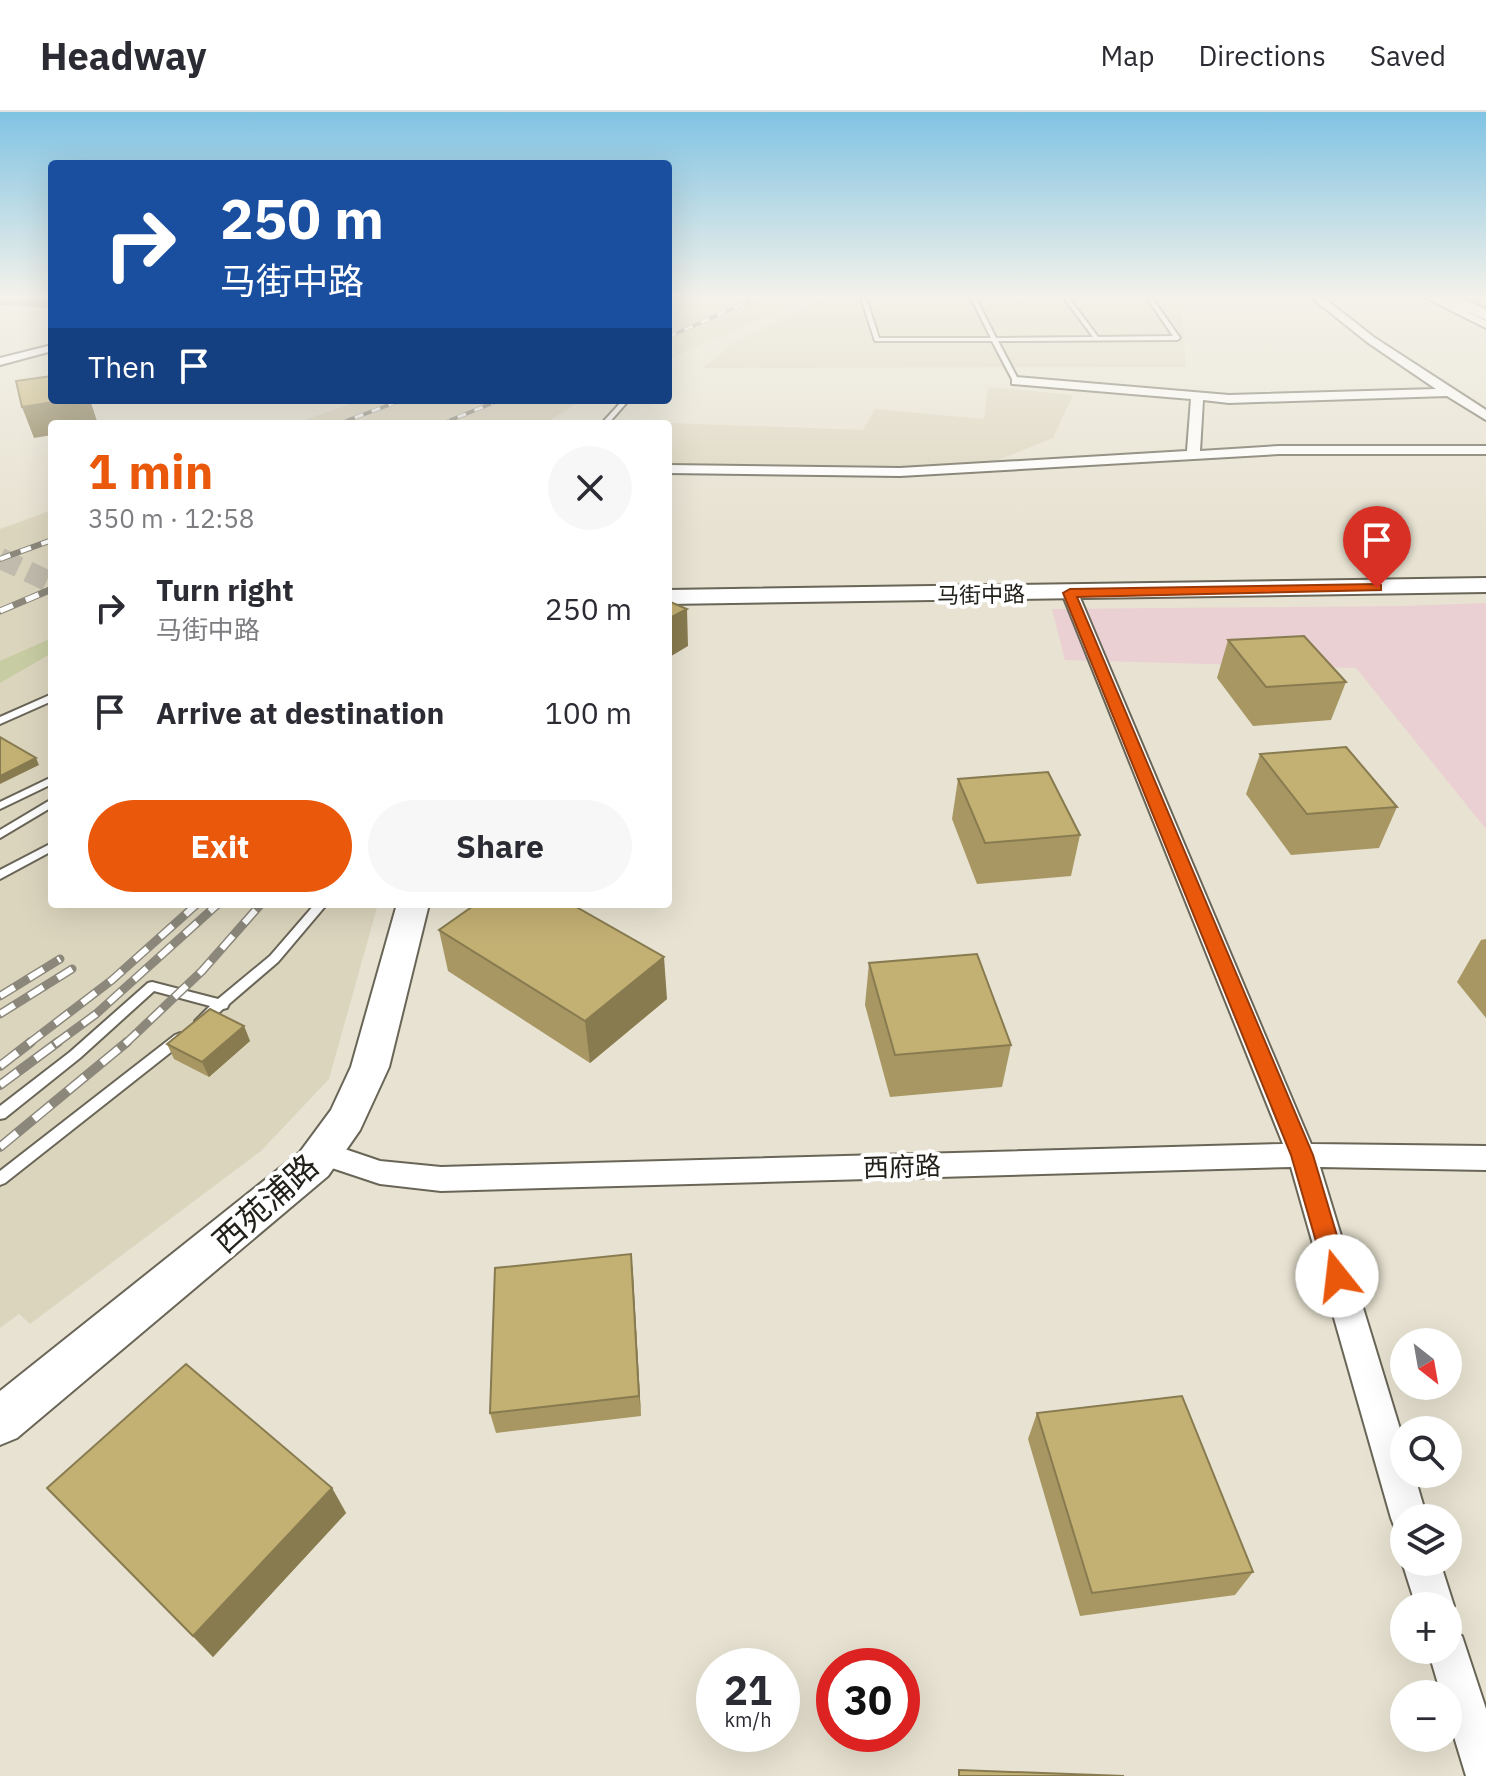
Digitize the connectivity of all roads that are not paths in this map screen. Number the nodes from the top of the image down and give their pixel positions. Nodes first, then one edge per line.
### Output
1 (1013, 376) edge
2 (1426, 376) edge
3 (1016, 381) joint
4 (1451, 392) junction
5 (1197, 396) junction
6 (622, 404) edge
7 (1486, 416) edge
8 (608, 420) edge
9 (1486, 450) edge
10 (1193, 456) junction
11 (672, 469) edge
12 (1486, 585) edge
13 (1070, 593) junction
14 (672, 597) edge
15 (48, 699) edge
16 (0, 721) edge
17 (48, 782) edge
18 (38, 787) junction
19 (48, 796) edge
20 (48, 803) edge
21 (0, 806) edge
22 (0, 835) edge
23 (48, 848) edge
24 (0, 875) edge
25 (318, 908) edge
26 (412, 908) edge
27 (223, 1005) junction
28 (0, 1114) edge
29 (321, 1153) junction
30 (1302, 1155) junction
31 (1486, 1158) edge
32 (0, 1179) edge
33 (0, 1421) edge
34 (1405, 1504) edge
35 (1452, 1664) edge
36 (1486, 1775) edge

1 - 3 lane
2 - 4 street
3 - 5 street
4 - 5 street
4 - 7 street
5 - 10 street
6 - 8 lane
9 - 10 street
10 - 11 street
12 - 13 street, 马街中路
13 - 14 street, 马街中路
13 - 30 street
15 - 16 lane
17 - 18 lane
18 - 19 lane
18 - 21 lane
20 - 22 lane
23 - 24 lane
25 - 27 lane
26 - 29 street, 西苑浦路
27 - 28 lane
27 - 32 lane
29 - 30 street, 西府路
29 - 33 street, 西苑浦路
30 - 31 street, 西府路
30 - 34 street
35 - 36 street

